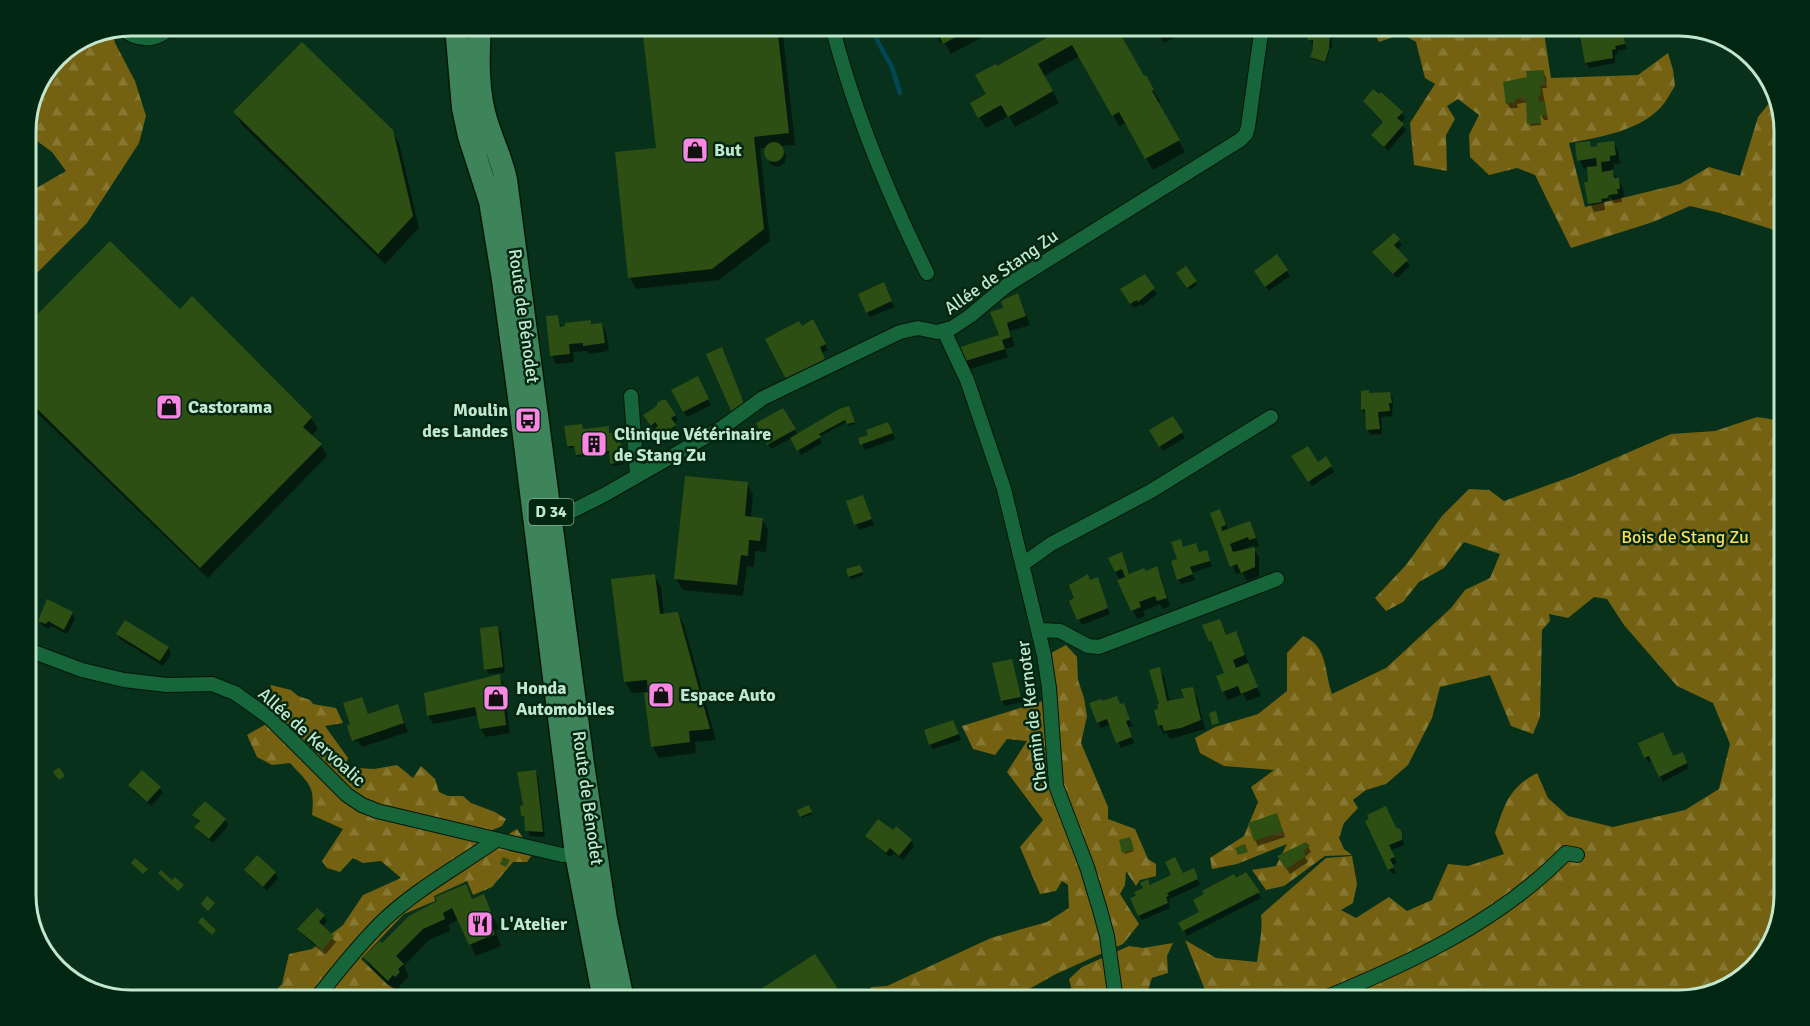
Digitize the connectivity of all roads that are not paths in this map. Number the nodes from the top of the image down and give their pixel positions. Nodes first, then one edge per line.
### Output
1 (134, 36) edge
2 (155, 36) edge
3 (457, 36) edge
4 (479, 36) edge
5 (835, 36) edge
6 (1261, 36) edge
7 (927, 273) dead end
8 (944, 331) junction
9 (631, 396) dead end
10 (521, 412) junction
11 (1271, 417) dead end
12 (638, 476) junction
13 (552, 516) junction
14 (537, 543) junction
15 (1023, 564) junction
16 (1277, 579) dead end
17 (1040, 630) junction
18 (36, 653) edge
19 (496, 840) junction
20 (576, 854) junction
21 (1577, 855) dead end
22 (604, 938) junction
23 (323, 990) edge
24 (604, 990) edge
25 (620, 990) edge
26 (1115, 990) edge
27 (1344, 990) edge

1 - 2 street
3 - 10 main road, Route de Bénodet / D 34
4 - 13 main road, Route de Bénodet / D 34
5 - 7 street
6 - 8 street, Allée de Stang Zu
8 - 12 street, Allée de Stang Zu
8 - 15 street, Chemin de Kernoter
9 - 12 street
10 - 13 street
10 - 14 main road, Route de Bénodet / D 34
11 - 15 street
12 - 13 street, Allée de Stang Zu
13 - 14 street
13 - 22 main road, Route de Bénodet / D 34
14 - 20 main road, Route de Bénodet / D 34
15 - 17 street, Chemin de Kernoter
16 - 17 street
17 - 26 street, Chemin de Kernoter
18 - 19 street, Allée de Kervoalic
19 - 20 street, Allée de Kervoalic
19 - 23 street
20 - 22 main road, Route de Bénodet / D 34
20 - 22 street
21 - 27 street
22 - 24 main road, Route de Bénodet / D 34
22 - 25 main road, Route de Bénodet / D 34

